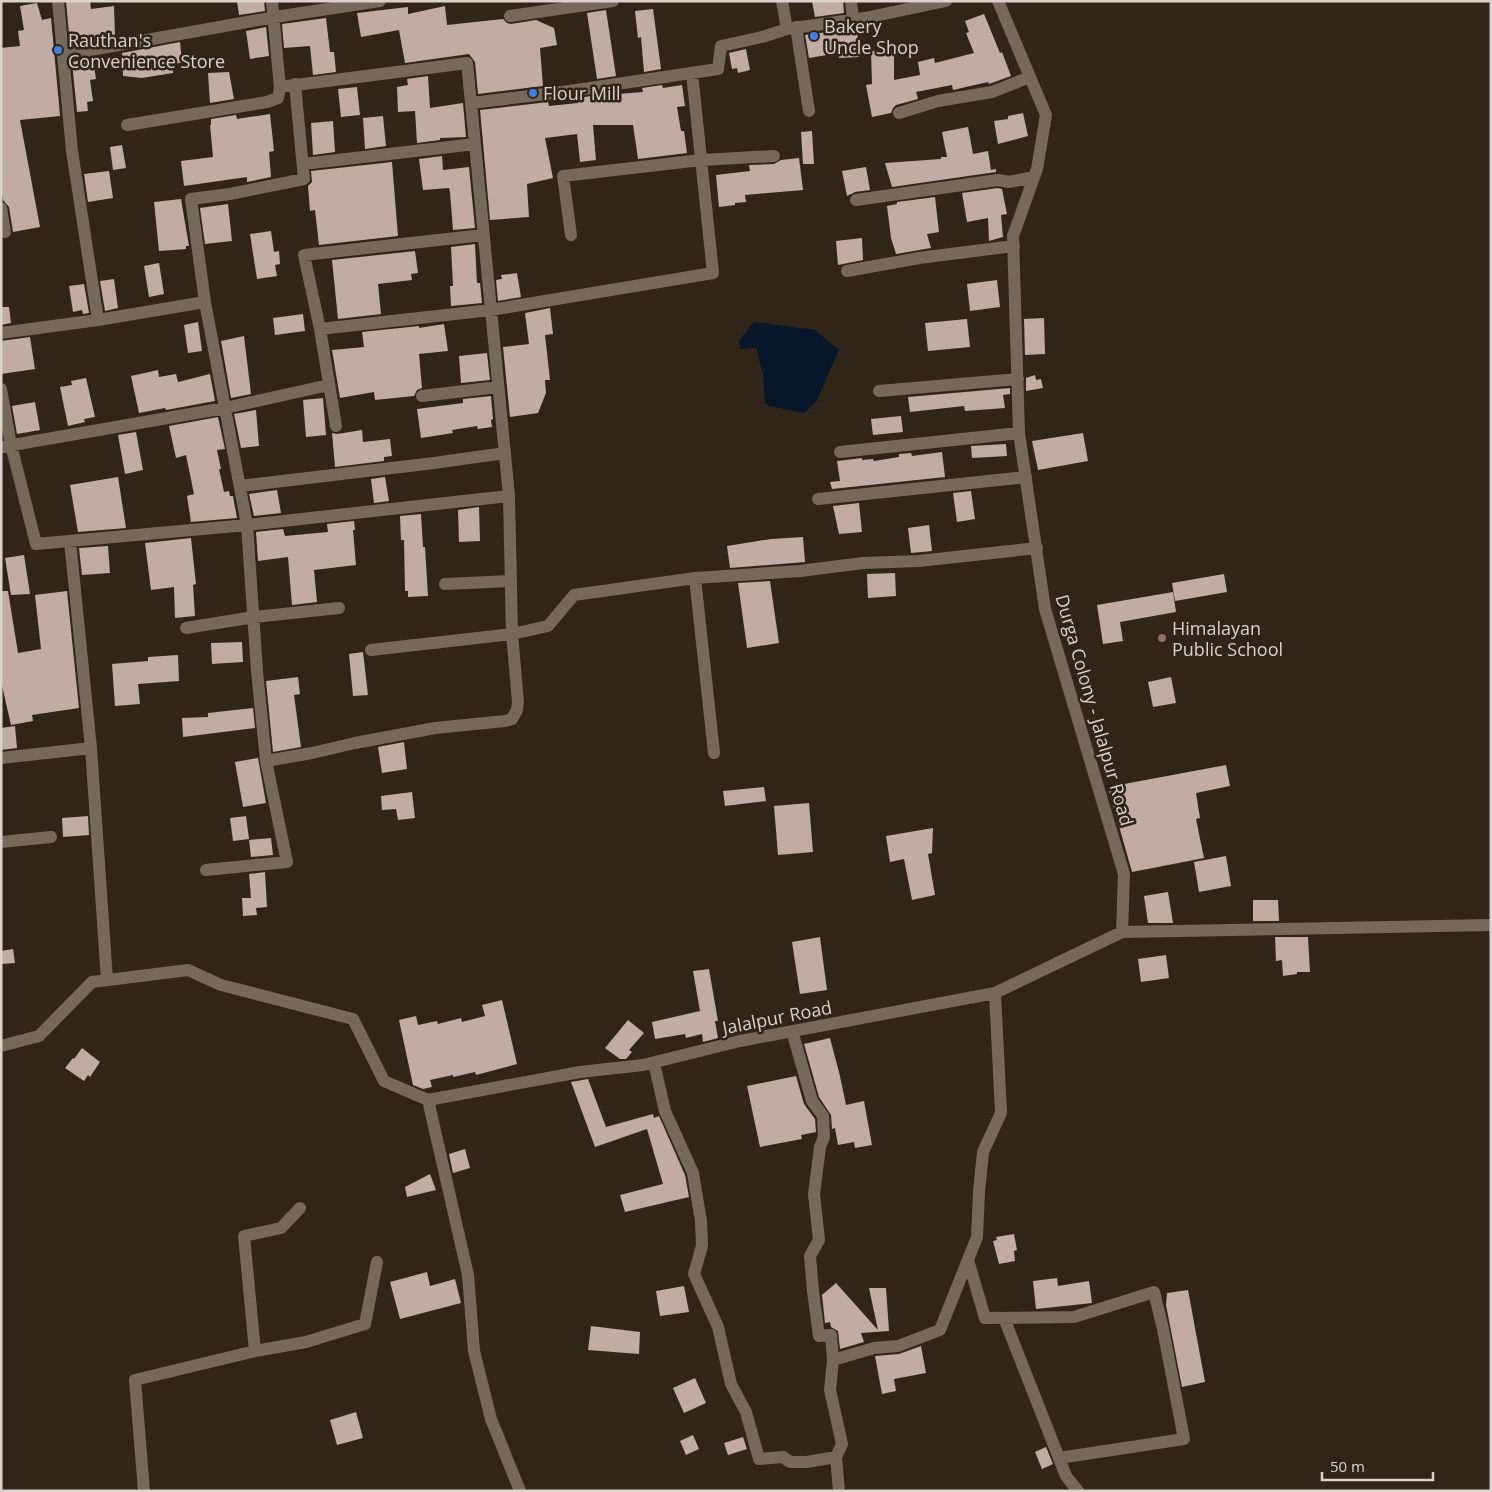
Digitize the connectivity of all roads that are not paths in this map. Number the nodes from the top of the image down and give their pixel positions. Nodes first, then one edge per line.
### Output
1 (58, 1) edge
2 (272, 1) edge
3 (380, 1) edge
4 (612, 1) edge
5 (782, 1) edge
6 (851, 1) edge
7 (946, 1) edge
8 (998, 1) edge
9 (925, 3) edge
10 (510, 16) dead end
11 (275, 17) junction
12 (853, 20) junction
13 (792, 28) junction
14 (63, 54) junction
15 (692, 73) junction
16 (1030, 77) junction
17 (295, 84) junction
18 (280, 88) junction
19 (471, 103) junction
20 (809, 111) dead end
21 (899, 112) dead end
22 (127, 125) dead end
23 (475, 144) junction
24 (774, 156) dead end
25 (701, 160) junction
26 (303, 164) junction
27 (1034, 177) junction
28 (856, 200) dead end
29 (1, 208) edge
30 (5, 232) dead end
31 (483, 235) junction
32 (571, 235) dead end
33 (1014, 246) junction
34 (847, 272) dead end
35 (206, 302) junction
36 (490, 310) junction
37 (98, 320) junction
38 (320, 329) junction
39 (1, 333) edge
40 (1018, 379) junction
41 (329, 385) junction
42 (498, 387) junction
43 (879, 392) dead end
44 (422, 396) dead end
45 (2, 397) edge
46 (225, 408) junction
47 (336, 426) dead end
48 (1019, 433) junction
49 (6, 446) edge
50 (505, 452) junction
51 (840, 452) dead end
52 (1026, 477) junction
53 (240, 486) junction
54 (509, 496) junction
55 (818, 499) dead end
56 (247, 526) junction
57 (70, 541) junction
58 (1037, 548) junction
59 (695, 578) junction
60 (511, 581) junction
61 (445, 584) dead end
62 (339, 608) dead end
63 (254, 617) junction
64 (186, 628) dead end
65 (512, 634) junction
66 (370, 650) dead end
67 (91, 748) junction
68 (714, 753) dead end
69 (1, 758) edge
70 (266, 761) junction
71 (51, 837) dead end
72 (1, 842) edge
73 (206, 870) dead end
74 (1491, 925) edge
75 (1122, 932) junction
76 (107, 980) junction
77 (995, 993) junction
78 (794, 1038) dead end
79 (1, 1046) edge
80 (654, 1063) junction
81 (428, 1100) junction
82 (300, 1208) dead end
83 (968, 1260) junction
84 (377, 1262) dead end
85 (1004, 1318) junction
86 (255, 1350) junction
87 (833, 1360) junction
88 (836, 1457) junction
89 (1059, 1458) junction
90 (144, 1491) edge
91 (520, 1491) edge
92 (839, 1491) edge
93 (1078, 1491) edge

1 - 14 street
2 - 11 street
3 - 11 street
4 - 10 street
5 - 13 street
6 - 12 street
7 - 9 street
8 - 16 street, Durga Colony - Jalalpur Road
9 - 12 street
11 - 14 street
11 - 18 street
12 - 13 street
13 - 15 street
13 - 20 street
14 - 37 street
15 - 19 street
15 - 25 street
16 - 21 street
16 - 27 street, Durga Colony - Jalalpur Road
17 - 18 street
17 - 19 street
17 - 26 street
18 - 22 street
19 - 23 street
23 - 26 street
23 - 31 street
24 - 25 street
25 - 32 street
25 - 36 street
26 - 35 street
27 - 28 street
27 - 33 street, Durga Colony - Jalalpur Road
29 - 30 street
31 - 36 street
31 - 38 street
33 - 34 street
33 - 40 street, Durga Colony - Jalalpur Road
35 - 37 street
35 - 46 street
36 - 38 street
36 - 42 street
37 - 39 street
38 - 41 street
40 - 43 street
40 - 48 street, Durga Colony - Jalalpur Road
41 - 46 street
41 - 47 street
42 - 44 street
42 - 50 street
45 - 49 street
46 - 49 street
46 - 53 street
48 - 51 street
48 - 52 street, Durga Colony - Jalalpur Road
49 - 57 street
50 - 53 street
50 - 54 street
52 - 55 street
52 - 58 street, Durga Colony - Jalalpur Road
53 - 56 street
54 - 56 street
54 - 60 street
56 - 57 street
56 - 63 street
57 - 67 street
58 - 59 street
58 - 75 street, Durga Colony - Jalalpur Road
59 - 65 street
59 - 68 street
60 - 61 street
60 - 65 street
62 - 63 street
63 - 64 street
63 - 70 street
65 - 66 street
65 - 70 street
67 - 69 street
67 - 76 street
70 - 73 street
71 - 72 street
74 - 75 street
75 - 77 street, Jalalpur Road
76 - 79 street
76 - 81 street
77 - 80 street, Jalalpur Road
77 - 83 street
78 - 87 street
80 - 81 street, Jalalpur Road
80 - 88 street
81 - 91 street
82 - 86 street
83 - 85 street
83 - 87 street
84 - 86 street
85 - 89 street
85 - 89 street
86 - 90 street
87 - 88 street
88 - 92 street
89 - 93 street

